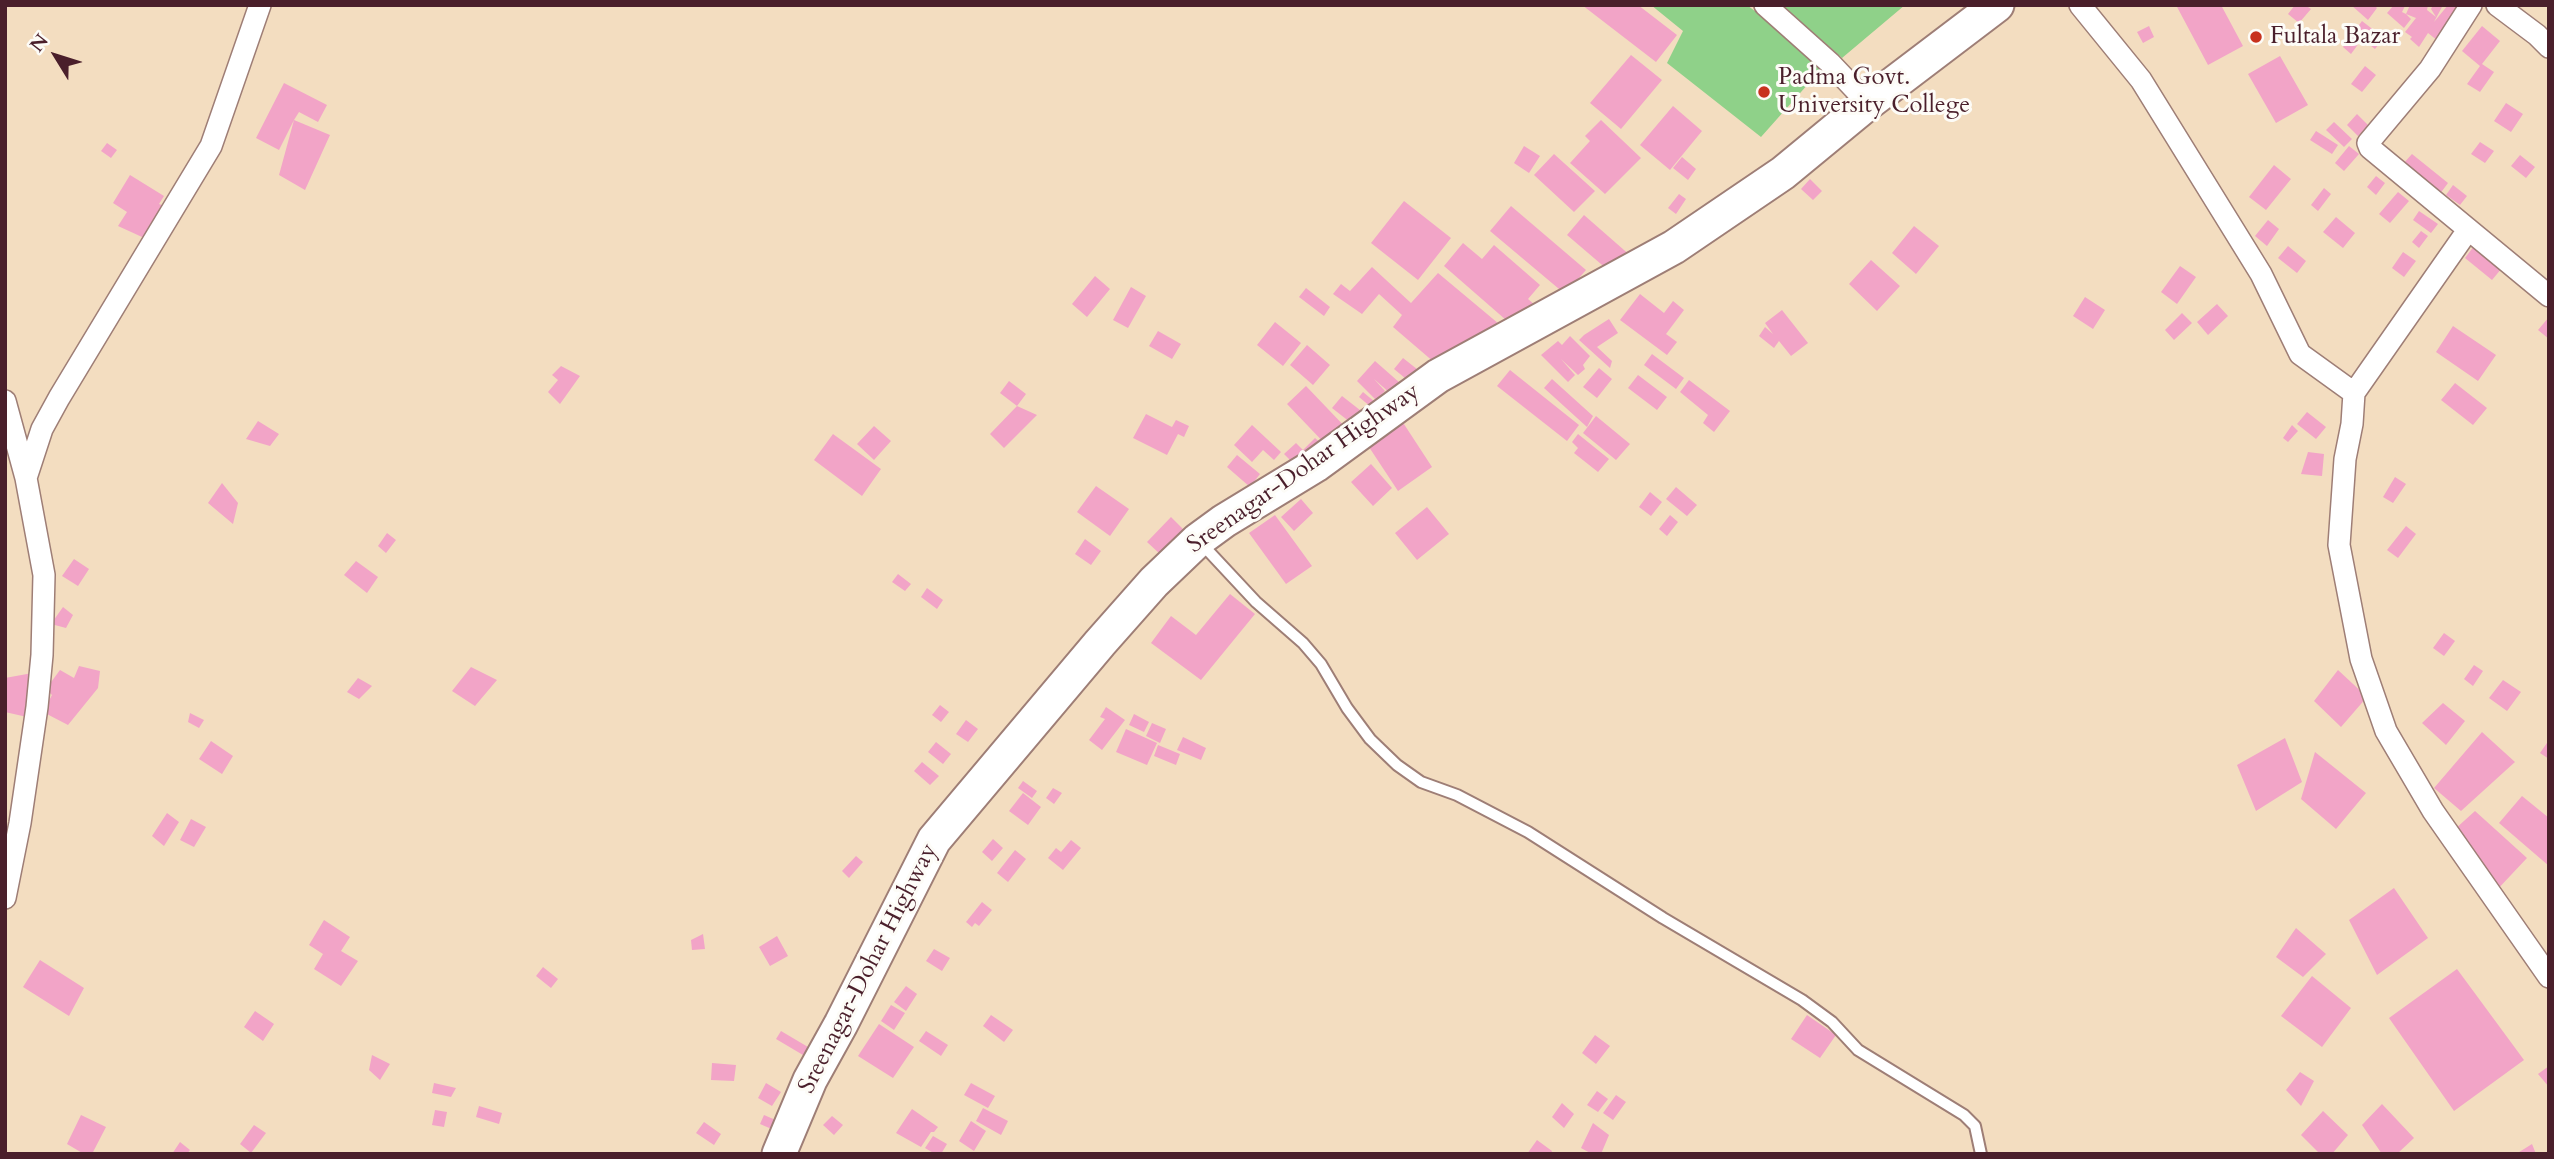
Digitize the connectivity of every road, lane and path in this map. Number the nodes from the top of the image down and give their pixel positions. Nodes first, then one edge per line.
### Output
1 (260, 5) edge
2 (1765, 5) edge
3 (1997, 5) edge
4 (2080, 5) edge
5 (2471, 5) edge
6 (2497, 5) edge
7 (2549, 47) edge
8 (1868, 103) junction
9 (2468, 230) junction
10 (2549, 296) edge
11 (2354, 393) junction
12 (5, 401) edge
13 (26, 478) junction
14 (1198, 540) junction
15 (5, 898) edge
16 (2549, 977) edge
17 (779, 1154) edge
18 (1982, 1154) edge

1 - 13 street
2 - 8 street
3 - 8 main road, Sreenagar-Dohar Highway
4 - 11 street
5 - 9 street
6 - 7 street
8 - 14 main road, Sreenagar-Dohar Highway
9 - 10 street
9 - 11 street
11 - 16 street
12 - 13 street
13 - 15 street
14 - 17 main road, Sreenagar-Dohar Highway
14 - 18 lane

